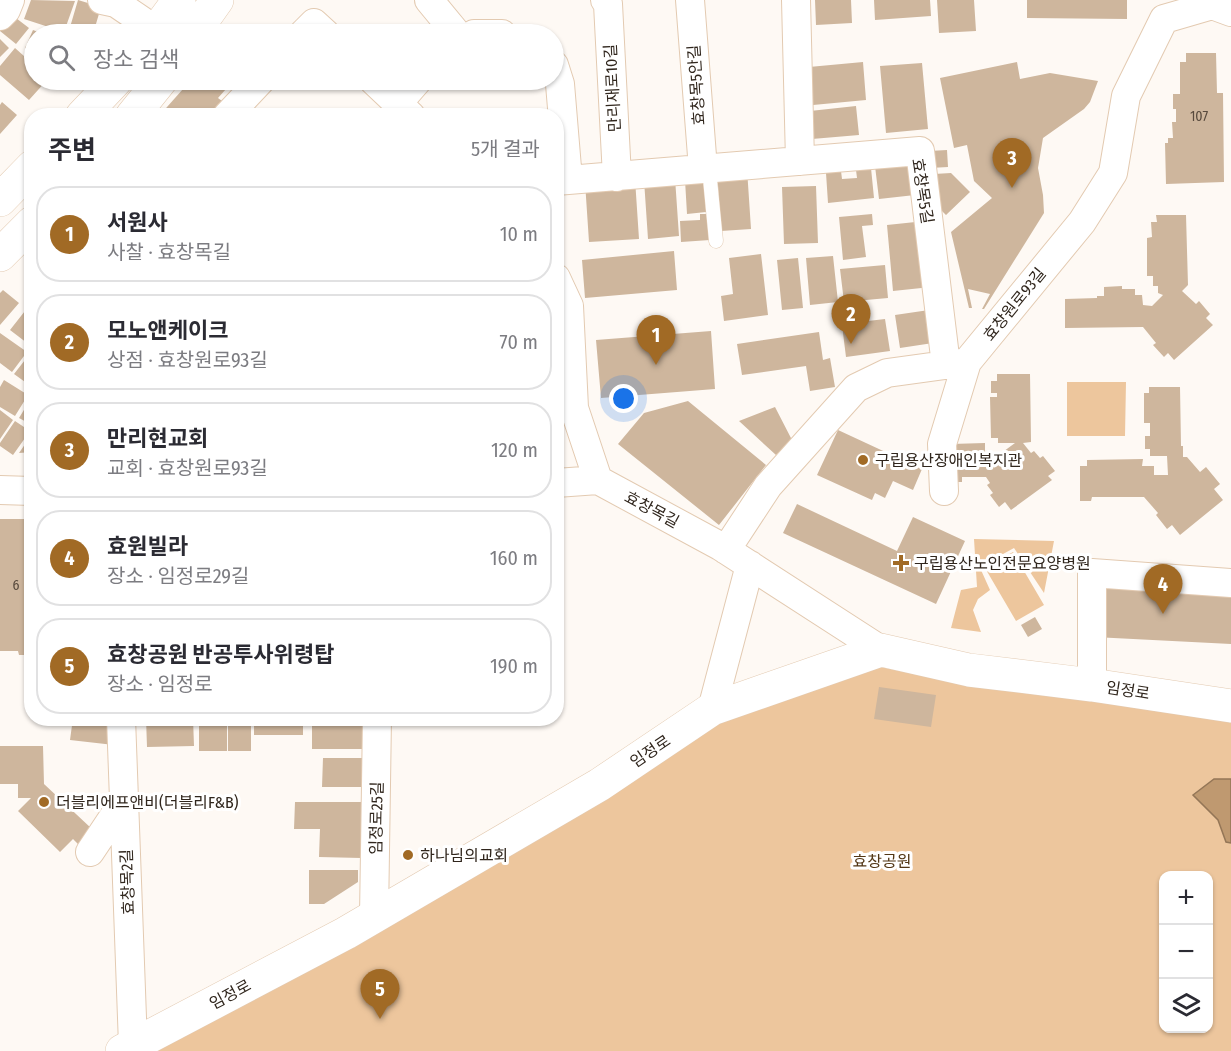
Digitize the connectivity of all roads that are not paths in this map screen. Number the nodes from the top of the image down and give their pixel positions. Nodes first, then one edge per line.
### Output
1 (10, 0) edge
2 (102, 0) edge
3 (179, 0) edge
4 (217, 0) edge
5 (429, 0) edge
6 (690, 0) edge
7 (796, 0) edge
8 (607, 1) edge
9 (1231, 12) edge
10 (0, 16) edge
11 (144, 24) edge
12 (162, 24) edge
13 (201, 24) edge
14 (449, 24) edge
15 (107, 90) edge
16 (153, 90) edge
17 (252, 90) edge
18 (383, 90) edge
19 (414, 90) edge
20 (560, 90) edge
21 (90, 108) edge
22 (138, 108) edge
23 (235, 108) edge
24 (402, 108) edge
25 (406, 108) edge
26 (560, 108) edge
27 (800, 161) junction
28 (706, 169) junction
29 (24, 175) edge
30 (617, 177) junction
31 (564, 181) edge
32 (0, 200) edge
33 (24, 231) edge
34 (716, 241) dead end
35 (0, 255) edge
36 (564, 295) edge
37 (956, 364) junction
38 (598, 480) junction
39 (564, 482) edge
40 (0, 490) edge
41 (24, 491) edge
42 (944, 491) dead end
43 (726, 550) junction
44 (750, 565) junction
45 (1231, 583) edge
46 (882, 650) junction
47 (1092, 685) junction
48 (1231, 706) edge
49 (712, 709) junction
50 (121, 726) edge
51 (377, 726) edge
52 (124, 801) junction
53 (90, 852) dead end
54 (374, 917) junction
55 (127, 1048) edge

1 - 10 street
2 - 11 street
3 - 12 street
4 - 13 street
5 - 14 street
6 - 28 street, 효창목5안길
7 - 27 street
8 - 30 street, 만리재로10길
9 - 37 street, 효창원로93길
15 - 21 street
16 - 22 street
17 - 23 street
18 - 24 street
19 - 25 street
20 - 26 street
27 - 28 street, 효창목5길
27 - 37 street, 효창목5길
28 - 30 street, 효창목5길
28 - 34 lane
29 - 32 street
30 - 31 street, 효창목5길
33 - 35 street
36 - 38 street
37 - 42 street
37 - 43 street
38 - 39 street
38 - 43 street, 효창목길
40 - 41 street
43 - 44 street, 효창목길
44 - 46 street, 효창목길
44 - 49 street
45 - 47 street
46 - 47 street, 임정로
46 - 49 street, 임정로
47 - 48 street, 임정로
49 - 54 street, 임정로
50 - 52 street, 효창목2길
51 - 54 street, 임정로25길
52 - 53 street
52 - 55 street, 효창목2길
54 - 55 street, 임정로

